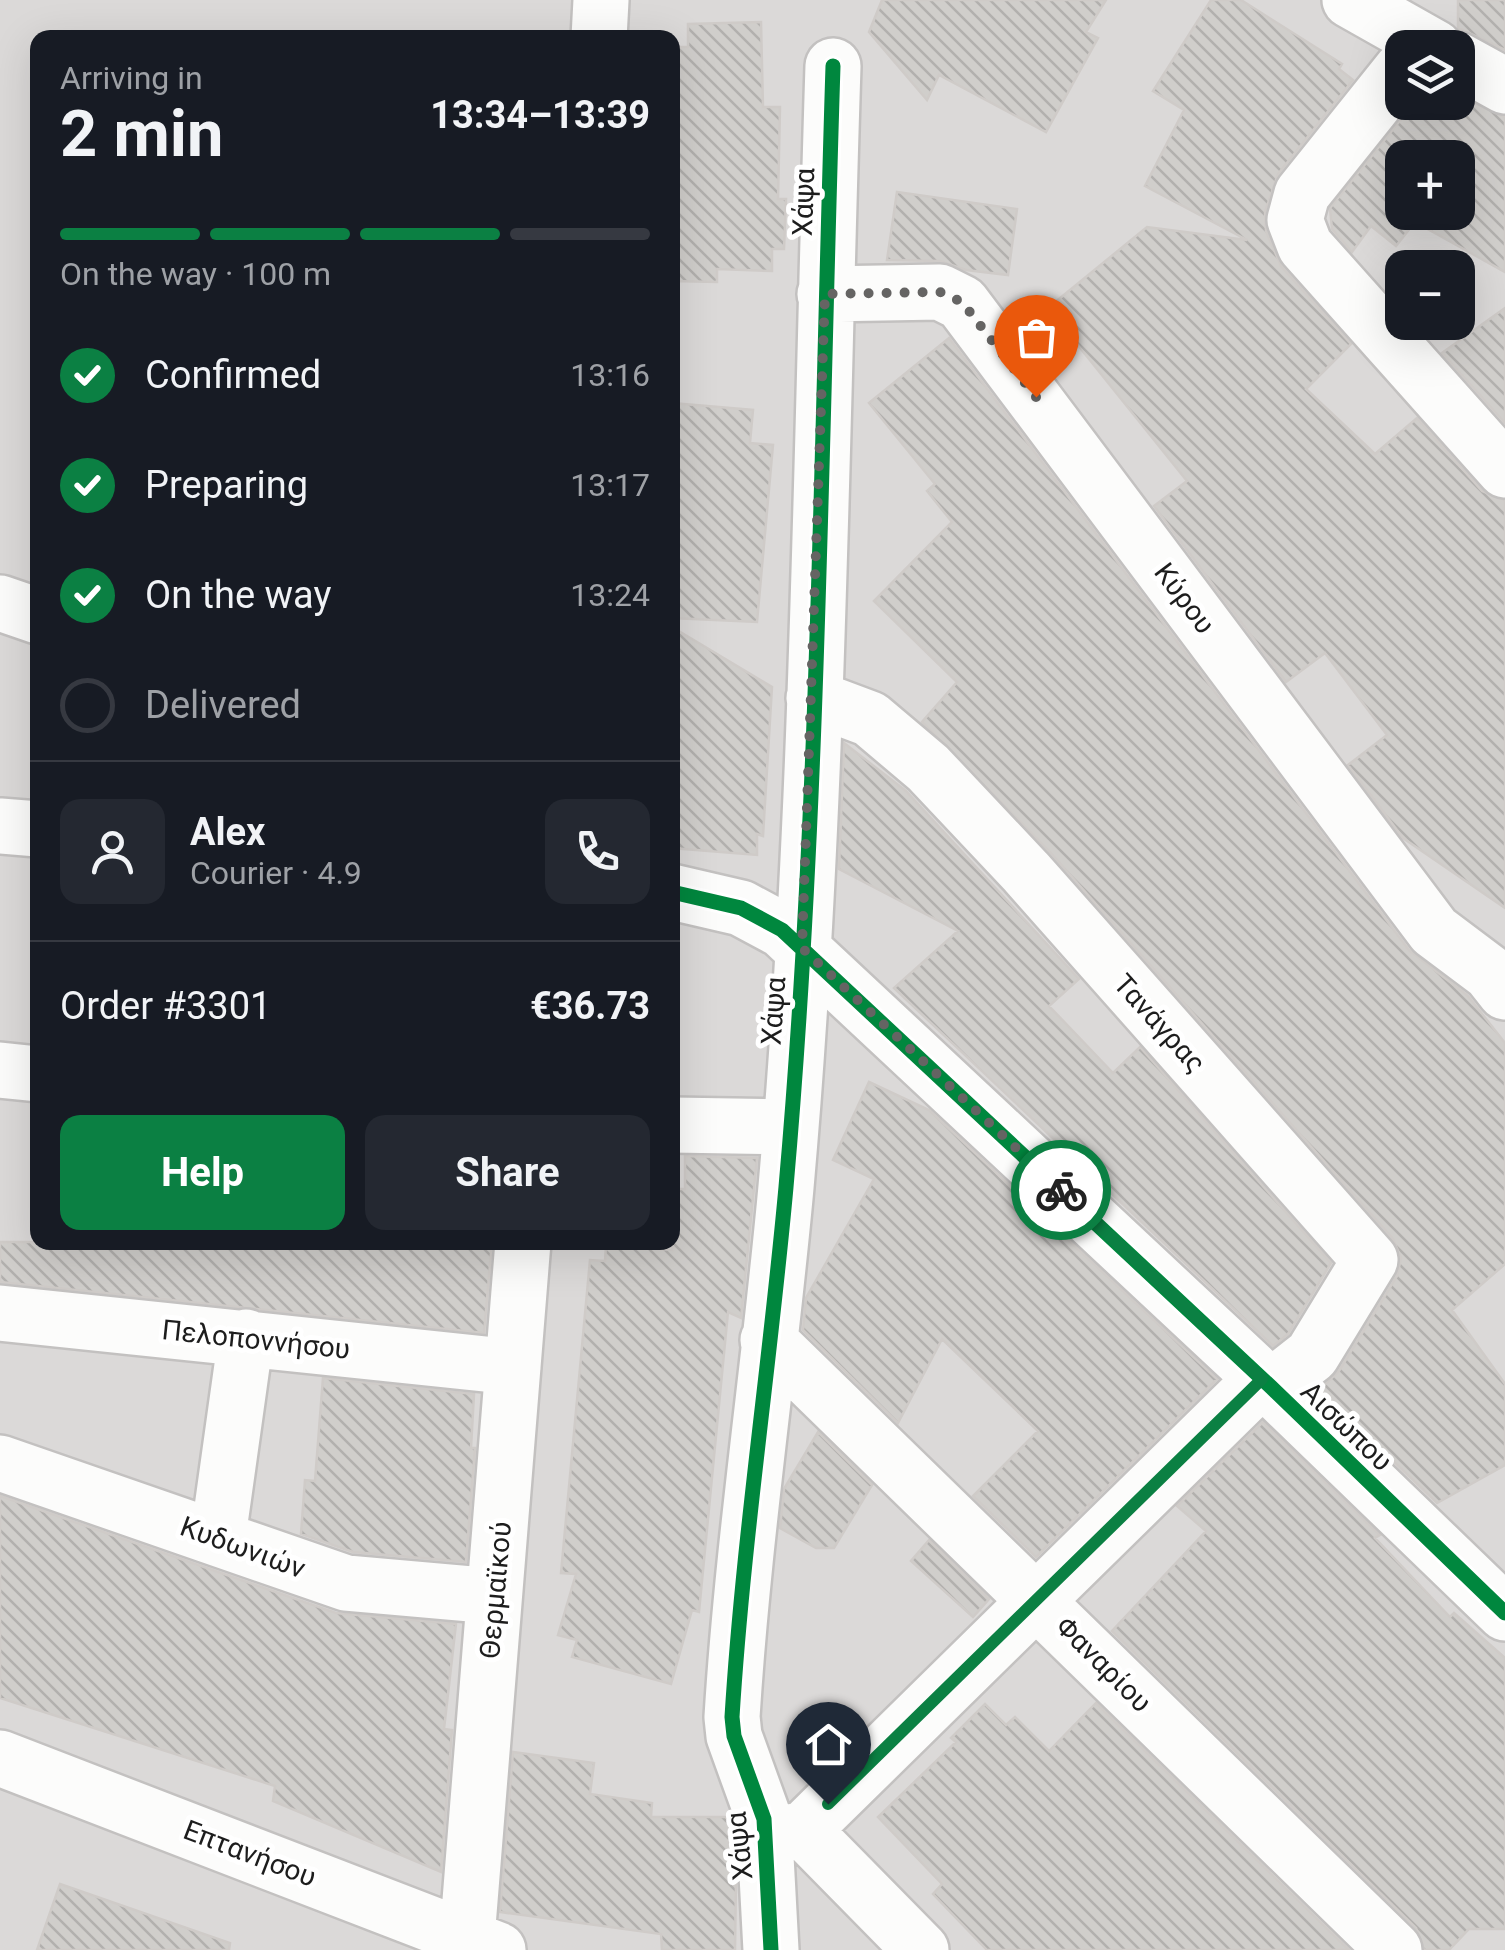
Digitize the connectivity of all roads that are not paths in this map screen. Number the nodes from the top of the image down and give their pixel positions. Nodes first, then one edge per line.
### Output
1 (601, 0) edge
2 (1350, 0) edge
3 (599, 30) edge
4 (1394, 30) edge
5 (833, 66) dead end
6 (1475, 73) edge
7 (1505, 86) edge
8 (1385, 101) edge
9 (825, 294) junction
10 (1505, 470) edge
11 (0, 603) edge
12 (30, 613) edge
13 (814, 698) junction
14 (0, 826) edge
15 (30, 828) edge
16 (680, 894) edge
17 (802, 948) junction
18 (1500, 980) edge
19 (0, 1070) edge
20 (30, 1073) edge
21 (680, 1125) edge
22 (790, 1126) junction
23 (522, 1250) edge
24 (0, 1313) edge
25 (246, 1337) junction
26 (768, 1340) junction
27 (513, 1367) junction
28 (1266, 1383) junction
29 (0, 1463) edge
30 (218, 1537) junction
31 (494, 1596) junction
32 (1037, 1599) junction
33 (1505, 1613) edge
34 (0, 1758) edge
35 (784, 1832) junction
36 (482, 1944) edge
37 (771, 1950) edge
38 (921, 1950) edge
39 (1394, 1950) edge

1 - 3 street
2 - 4 street
5 - 9 street, Χάψα
6 - 7 street
8 - 10 street
9 - 13 street, Χάψα
9 - 18 street, Κύρου
11 - 12 street
13 - 17 street, Χάψα
13 - 28 street, Τανάγρας
14 - 15 street
16 - 17 street, Αισώπου
17 - 22 street, Χάψα
17 - 28 street, Αισώπου
19 - 20 street
21 - 22 street
22 - 26 street, Χάψα
23 - 27 street, Θερμαϊκού
24 - 25 street, Πελοποννήσου
25 - 27 street, Πελοποννήσου
25 - 30 street
26 - 32 street, Φαναρίου
26 - 35 street, Χάψα
27 - 31 street, Θερμαϊκού
28 - 32 street, Τανάγρας
28 - 33 street, Αισώπου
29 - 30 street, Κυδωνιών
30 - 31 street, Κυδωνιών
31 - 36 street, Θερμαϊκού
32 - 35 street, Τανάγρας
32 - 39 street, Φαναρίου
34 - 36 street, Επτανήσου
35 - 37 street, Χάψα
35 - 38 street

